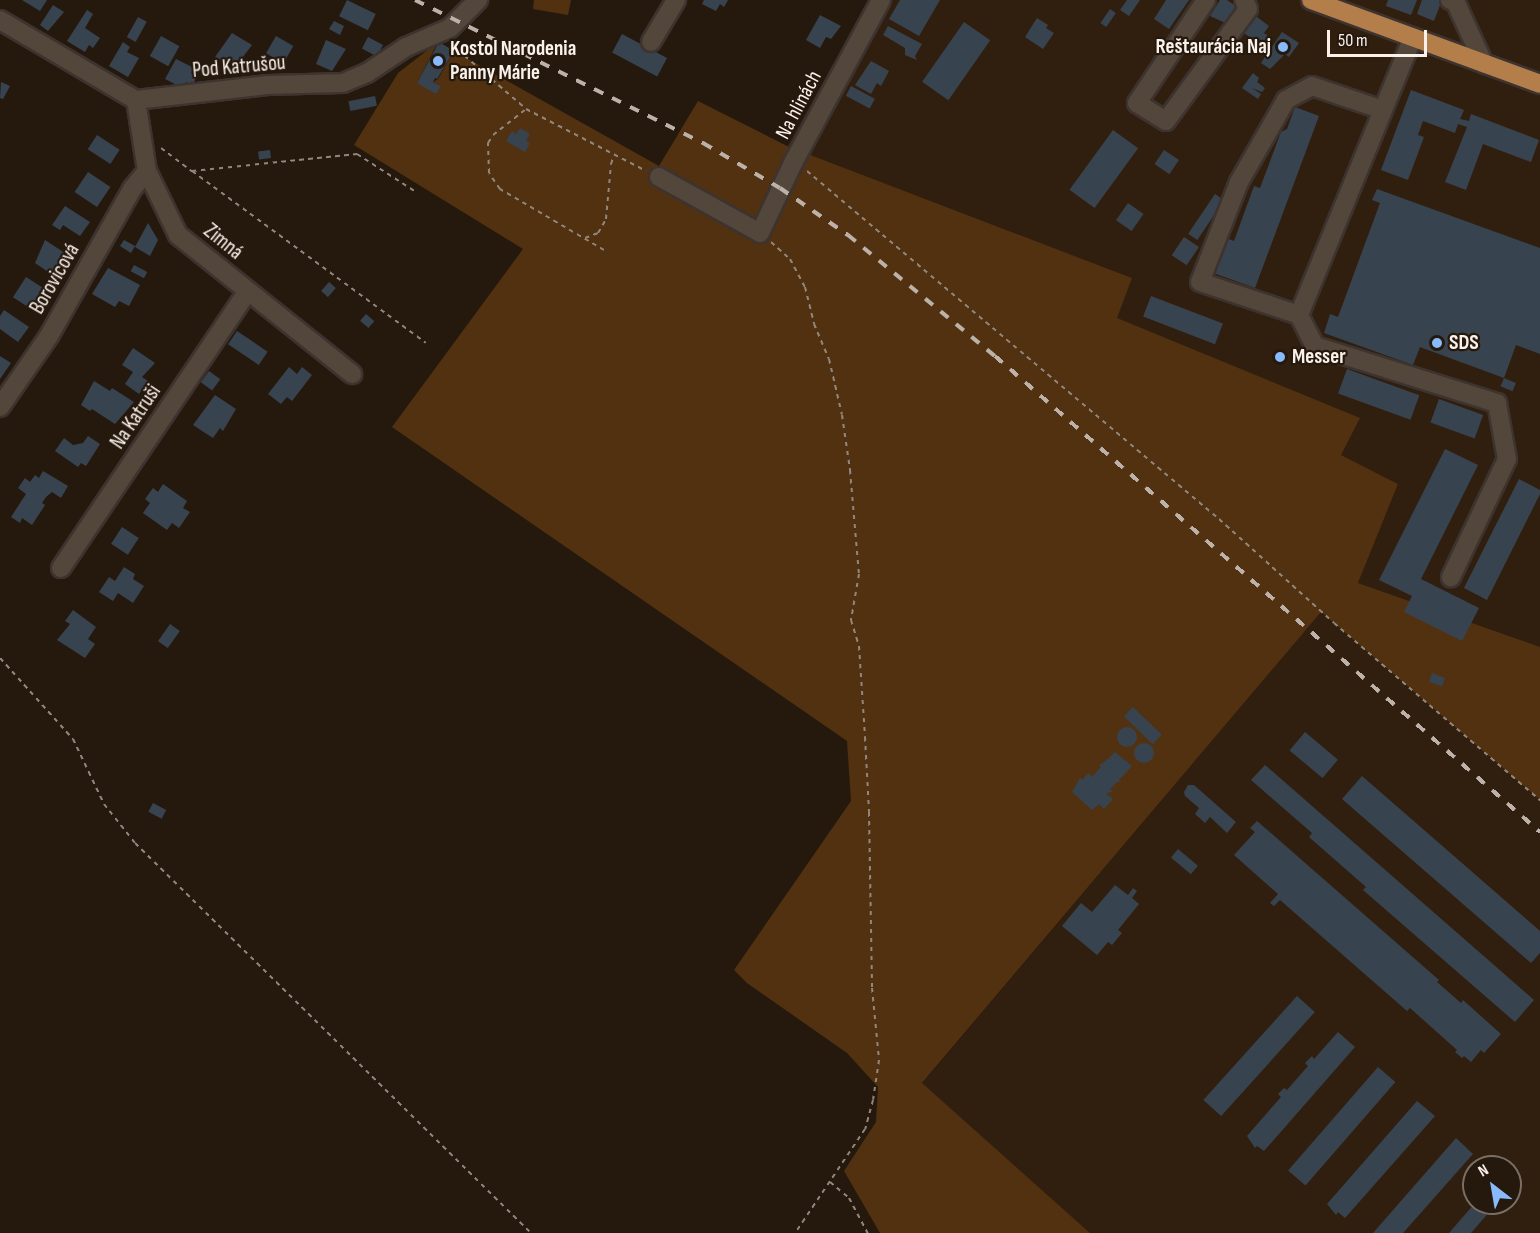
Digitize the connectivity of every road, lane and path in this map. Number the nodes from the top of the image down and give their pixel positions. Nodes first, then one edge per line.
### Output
1 (478, 0) edge
2 (676, 0) edge
3 (881, 0) edge
4 (1206, 0) edge
5 (1244, 0) edge
6 (1450, 0) edge
7 (1319, 1) edge
8 (0, 20) edge
9 (439, 33) junction
10 (1413, 37) junction
11 (651, 42) dead end
12 (1484, 63) junction
13 (1540, 84) edge
14 (136, 100) junction
15 (526, 109) junction
16 (1383, 110) junction
17 (141, 134) junction
18 (614, 155) junction
19 (794, 161) junction
20 (147, 171) junction
21 (192, 171) junction
22 (659, 177) joint
23 (416, 192) dead end
24 (760, 233) junction
25 (585, 238) junction
26 (604, 250) dead end
27 (248, 291) junction
28 (1299, 315) junction
29 (426, 343) dead end
30 (352, 374) dead end
31 (0, 406) edge
32 (61, 568) dead end
33 (1451, 577) dead end
34 (0, 658) edge
35 (1540, 800) edge
36 (830, 1182) junction
37 (531, 1233) edge
38 (795, 1233) edge
39 (868, 1233) edge

1 - 9 street, Pod Katrušou
2 - 11 street
3 - 19 street, Na hlinách
4 - 5 street
6 - 12 street
7 - 10 main road
8 - 14 street
9 - 14 street, Pod Katrušou
9 - 15 path
10 - 12 main road
10 - 16 street
12 - 13 main road
14 - 17 street, Zimná
15 - 18 path
15 - 25 path
16 - 28 street
16 - 28 street
17 - 20 street, Zimná
17 - 21 path
18 - 22 path
18 - 25 path
19 - 24 street, Na hlinách
19 - 35 path
20 - 27 street, Zimná
20 - 31 street, Borovicová
21 - 23 path
21 - 29 path
22 - 24 street
24 - 36 path
25 - 26 path
27 - 30 street, Zimná
27 - 32 street, Na Katruši
28 - 33 street
34 - 37 path
36 - 38 path
36 - 39 path

